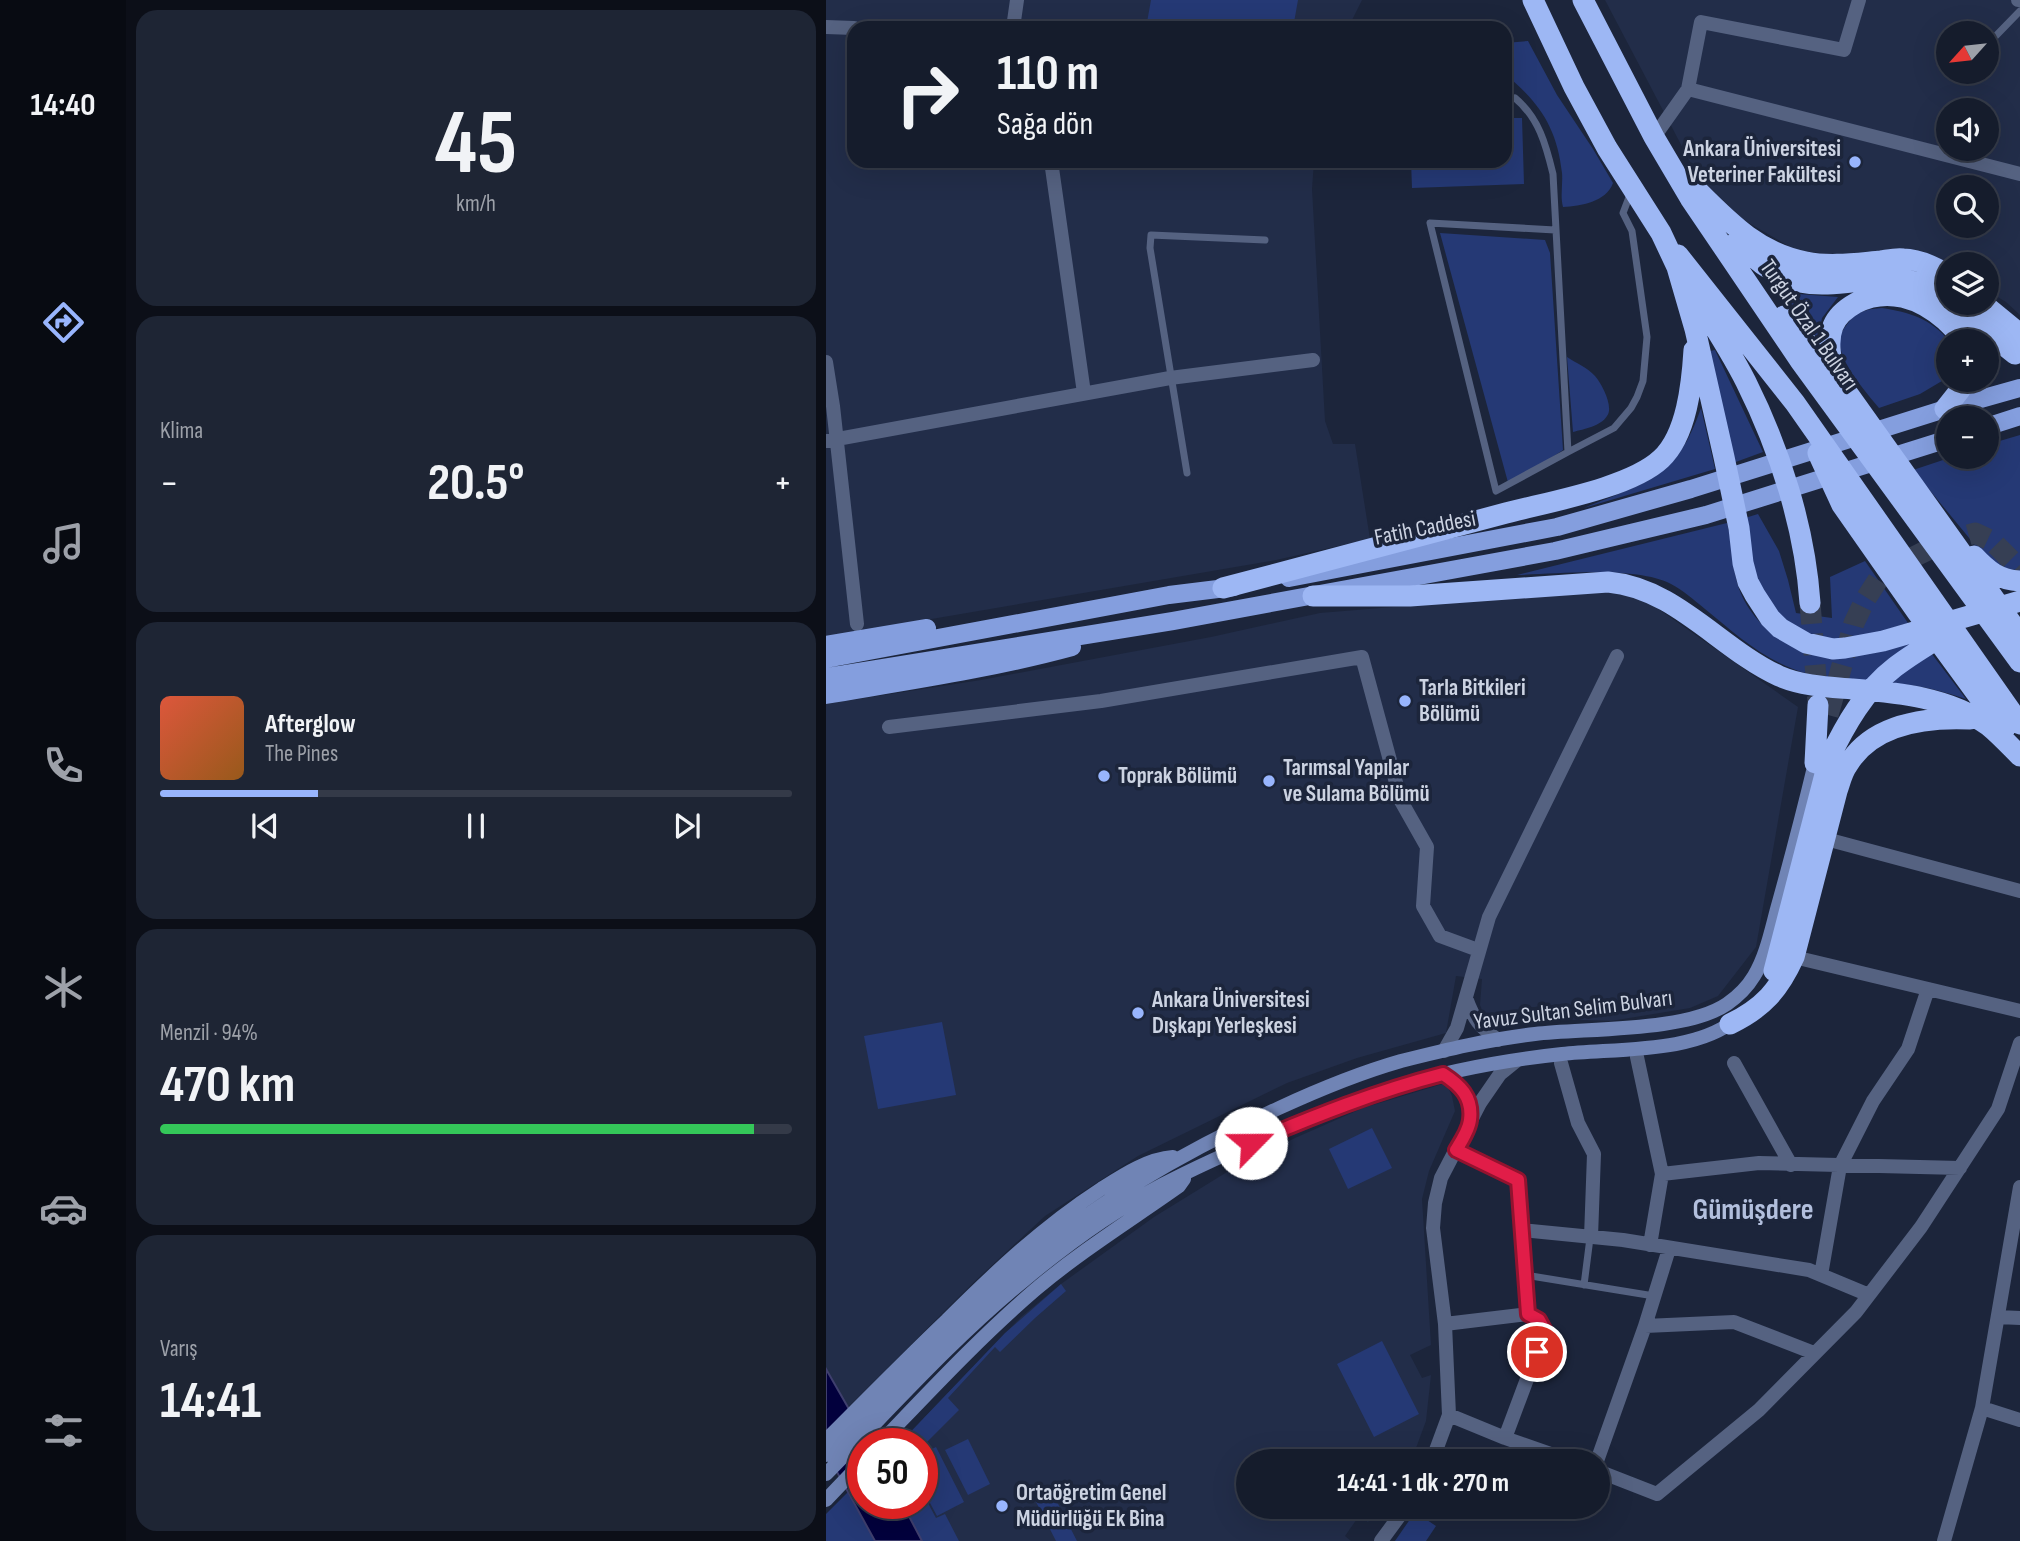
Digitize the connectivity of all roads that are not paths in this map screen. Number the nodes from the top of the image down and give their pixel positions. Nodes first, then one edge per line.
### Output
1 (1533, 0) edge
2 (1542, 0) edge
3 (1583, 0) edge
4 (1859, 0) edge
5 (1013, 1) edge
6 (2020, 11) edge
7 (1013, 21) edge
8 (826, 27) edge
9 (847, 28) edge
10 (1999, 33) edge
11 (1688, 89) junction
12 (1516, 98) dead end
13 (1654, 137) junction
14 (1669, 162) junction
15 (1052, 168) edge
16 (2020, 174) edge
17 (1632, 188) junction
18 (1707, 200) junction
19 (1556, 230) junction
20 (1661, 233) junction
21 (1265, 240) dead end
22 (1733, 261) junction
23 (1677, 267) junction
24 (1936, 269) edge
25 (1936, 293) edge
26 (1970, 315) edge
27 (1993, 315) edge
28 (1695, 329) junction
29 (1954, 329) edge
30 (2018, 344) edge
31 (1313, 360) dead end
32 (826, 362) edge
33 (1834, 374) junction
34 (1170, 378) junction
35 (2020, 388) edge
36 (1958, 392) edge
37 (1084, 394) junction
38 (1795, 403) junction
39 (1947, 406) edge
40 (1956, 406) edge
41 (1936, 412) edge
42 (2020, 416) edge
43 (1999, 423) edge
44 (832, 440) edge
45 (1936, 443) edge
46 (1568, 452) junction
47 (1187, 473) dead end
48 (1938, 521) junction
49 (2020, 581) edge
50 (1223, 588) junction
51 (1169, 596) junction
52 (1313, 596) junction
53 (2020, 601) edge
54 (1810, 603) tunnel mouth
55 (1979, 613) junction
56 (1173, 621) junction
57 (857, 624) dead end
58 (2020, 635) edge
59 (826, 645) edge
60 (1617, 656) dead end
61 (826, 659) edge
62 (2020, 662) edge
63 (826, 677) edge
64 (826, 695) edge
65 (1823, 710) tunnel mouth
66 (1979, 720) junction
67 (2020, 724) edge
68 (890, 727) dead end
69 (2020, 754) edge
70 (1815, 762) joint
71 (1826, 839) junction
72 (2020, 891) edge
73 (1478, 950) junction
74 (1794, 957) junction
75 (1774, 971) joint
76 (1928, 989) junction
77 (1466, 998) junction
78 (2020, 1012) edge
79 (1730, 1024) junction
80 (1498, 1040) junction
81 (2020, 1043) edge
82 (1444, 1051) junction
83 (1637, 1057) dead end
84 (1516, 1061) junction
85 (1561, 1063) dead end
86 (1734, 1063) dead end
87 (1443, 1074) junction
88 (1470, 1121) junction
89 (1456, 1150) junction
90 (1182, 1157) junction
91 (1791, 1165) junction
92 (1840, 1167) junction
93 (1960, 1168) junction
94 (1189, 1172) junction
95 (1662, 1174) junction
96 (2020, 1187) edge
97 (1521, 1230) junction
98 (1591, 1237) junction
99 (1650, 1245) junction
100 (1670, 1249) junction
101 (1525, 1275) junction
102 (1821, 1275) junction
103 (1584, 1284) junction
104 (1869, 1295) junction
105 (1654, 1296) junction
106 (1528, 1314) junction
107 (1998, 1317) junction
108 (2020, 1318) edge
109 (1445, 1324) junction
110 (1645, 1326) junction
111 (1814, 1353) junction
112 (1982, 1408) junction
113 (1449, 1415) junction
114 (2020, 1420) edge
115 (895, 1428) edge
116 (1505, 1438) junction
117 (826, 1440) edge
118 (1436, 1449) edge
119 (1537, 1449) edge
120 (1601, 1449) edge
121 (826, 1455) edge
122 (826, 1474) edge
123 (1610, 1476) edge
124 (847, 1478) edge
125 (826, 1500) edge
126 (1397, 1519) edge
127 (1381, 1541) edge
128 (1944, 1541) edge

1 - 17 highway
2 - 20 highway
3 - 13 highway, Turgut Özal 1 Bulvarı
4 - 11 street
5 - 7 street
6 - 10 lane
8 - 9 street
11 - 13 street
11 - 16 street
12 - 19 lane
13 - 14 highway, Turgut Özal 1 Bulvarı
14 - 18 highway
14 - 22 highway, Turgut Özal 1 Bulvarı
15 - 37 street
17 - 20 highway
17 - 46 lane
18 - 24 highway
18 - 25 highway
19 - 46 lane
19 - 46 lane
20 - 23 highway
20 - 38 highway
21 - 34 lane
22 - 33 highway, Turgut Özal 1 Bulvarı
22 - 62 highway, Turgut Özal 1 Bulvarı
23 - 28 highway
23 - 54 highway
26 - 30 highway
27 - 30 highway
28 - 50 highway
28 - 55 highway
29 - 33 highway
31 - 34 street
32 - 44 street
33 - 48 highway, Turgut Özal 1 Bulvarı
34 - 37 street
34 - 47 lane
35 - 40 main road, Fatih Caddesi
36 - 39 highway
37 - 44 street
38 - 67 highway
38 - 69 highway
41 - 50 main road, Fatih Caddesi
42 - 43 main road
44 - 57 street
45 - 52 main road, Fatih Caddesi
48 - 49 highway
48 - 58 highway, Turgut Özal 1 Bulvarı
50 - 51 main road, Fatih Caddesi
51 - 59 main road
51 - 61 main road, Fatih Caddesi
52 - 56 main road, Fatih Caddesi
52 - 66 highway
53 - 55 highway
55 - 75 highway
56 - 63 main road, Fatih Caddesi
56 - 64 main road
60 - 73 street
65 - 70 highway
66 - 69 highway
66 - 71 highway
68 - 73 street
70 - 80 main road, Yavuz Sultan Selim Bulvarı
71 - 72 street
71 - 74 highway
73 - 77 street
74 - 76 street
74 - 79 highway
75 - 79 main road, Yavuz Sultan Selim Bulvarı
76 - 78 street
76 - 92 street
77 - 80 street
77 - 82 street
79 - 84 main road, Yavuz Sultan Selim Bulvarı
80 - 82 main road, Yavuz Sultan Selim Bulvarı
81 - 93 street
82 - 90 main road, Yavuz Sultan Selim Bulvarı
83 - 95 street
84 - 87 main road, Yavuz Sultan Selim Bulvarı
84 - 88 street
85 - 98 street
86 - 91 street
87 - 88 street
87 - 94 main road, Yavuz Sultan Selim Bulvarı
88 - 89 street
89 - 97 street
89 - 109 street
90 - 117 main road
90 - 121 main road, Yavuz Sultan Selim Bulvarı
91 - 92 street
91 - 95 street
92 - 93 street
92 - 102 street
93 - 104 street
94 - 115 main road
94 - 122 main road, Yavuz Sultan Selim Bulvarı
95 - 99 street
96 - 107 street
97 - 98 street
97 - 101 street
98 - 99 street
98 - 103 lane
99 - 100 street
100 - 102 street
100 - 105 street
101 - 103 lane
101 - 106 street
102 - 104 street
103 - 105 lane
104 - 111 street
105 - 110 street
106 - 109 street
106 - 116 street
107 - 108 street
107 - 112 street
109 - 113 street
110 - 111 street
110 - 120 street
111 - 123 street
112 - 114 street
112 - 128 street
113 - 116 street
113 - 118 street
116 - 119 street
124 - 125 main road
126 - 127 street

